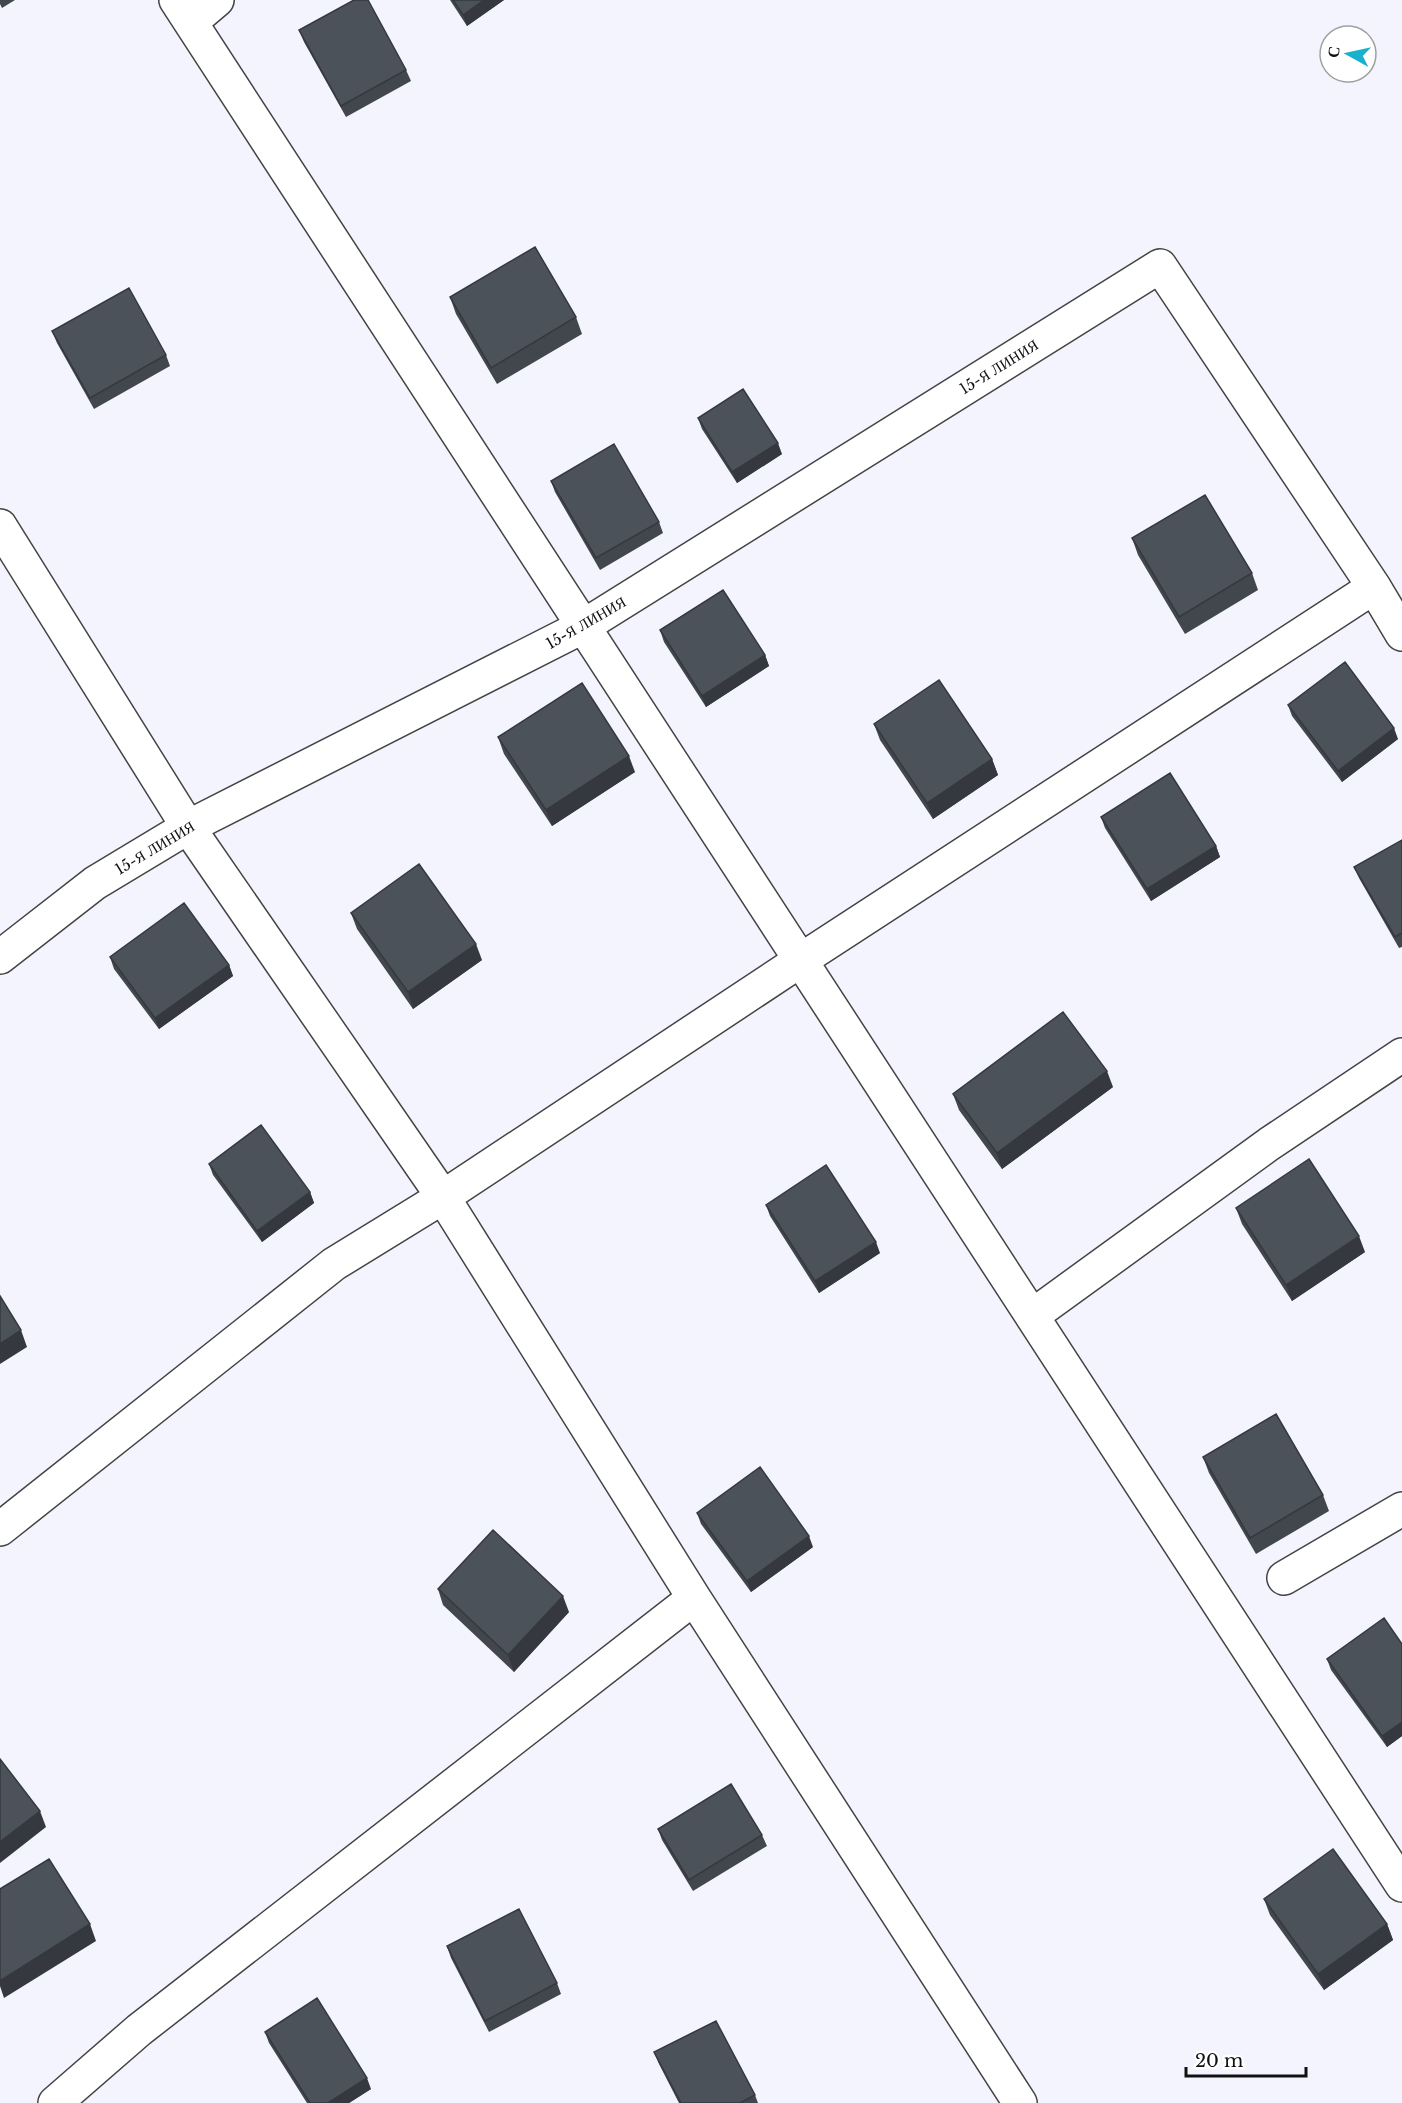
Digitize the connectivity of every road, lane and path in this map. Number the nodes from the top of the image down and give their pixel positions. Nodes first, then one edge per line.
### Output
1 (217, 0) edge
2 (183, 11) edge
3 (0, 526) edge
4 (1374, 587) junction
5 (584, 626) junction
6 (1402, 634) edge
7 (188, 827) junction
8 (0, 957) edge
9 (801, 960) junction
10 (1402, 1055) edge
11 (443, 1197) junction
12 (1032, 1316) junction
13 (1402, 1509) edge
14 (0, 1529) edge
15 (1284, 1578) dead end
16 (694, 1598) junction
17 (1402, 1885) edge
18 (55, 2103) edge
19 (1020, 2103) edge

1 - 2 street
2 - 5 street
3 - 7 street
4 - 5 street, 15-Я ЛИНИЯ
4 - 6 street
4 - 9 street
5 - 7 street, 15-Я ЛИНИЯ
5 - 9 street
7 - 8 street, 15-Я ЛИНИЯ
7 - 11 street
9 - 11 street
9 - 12 street
10 - 12 street
11 - 14 street
11 - 16 street
12 - 17 street
13 - 15 street
16 - 18 street
16 - 19 street

